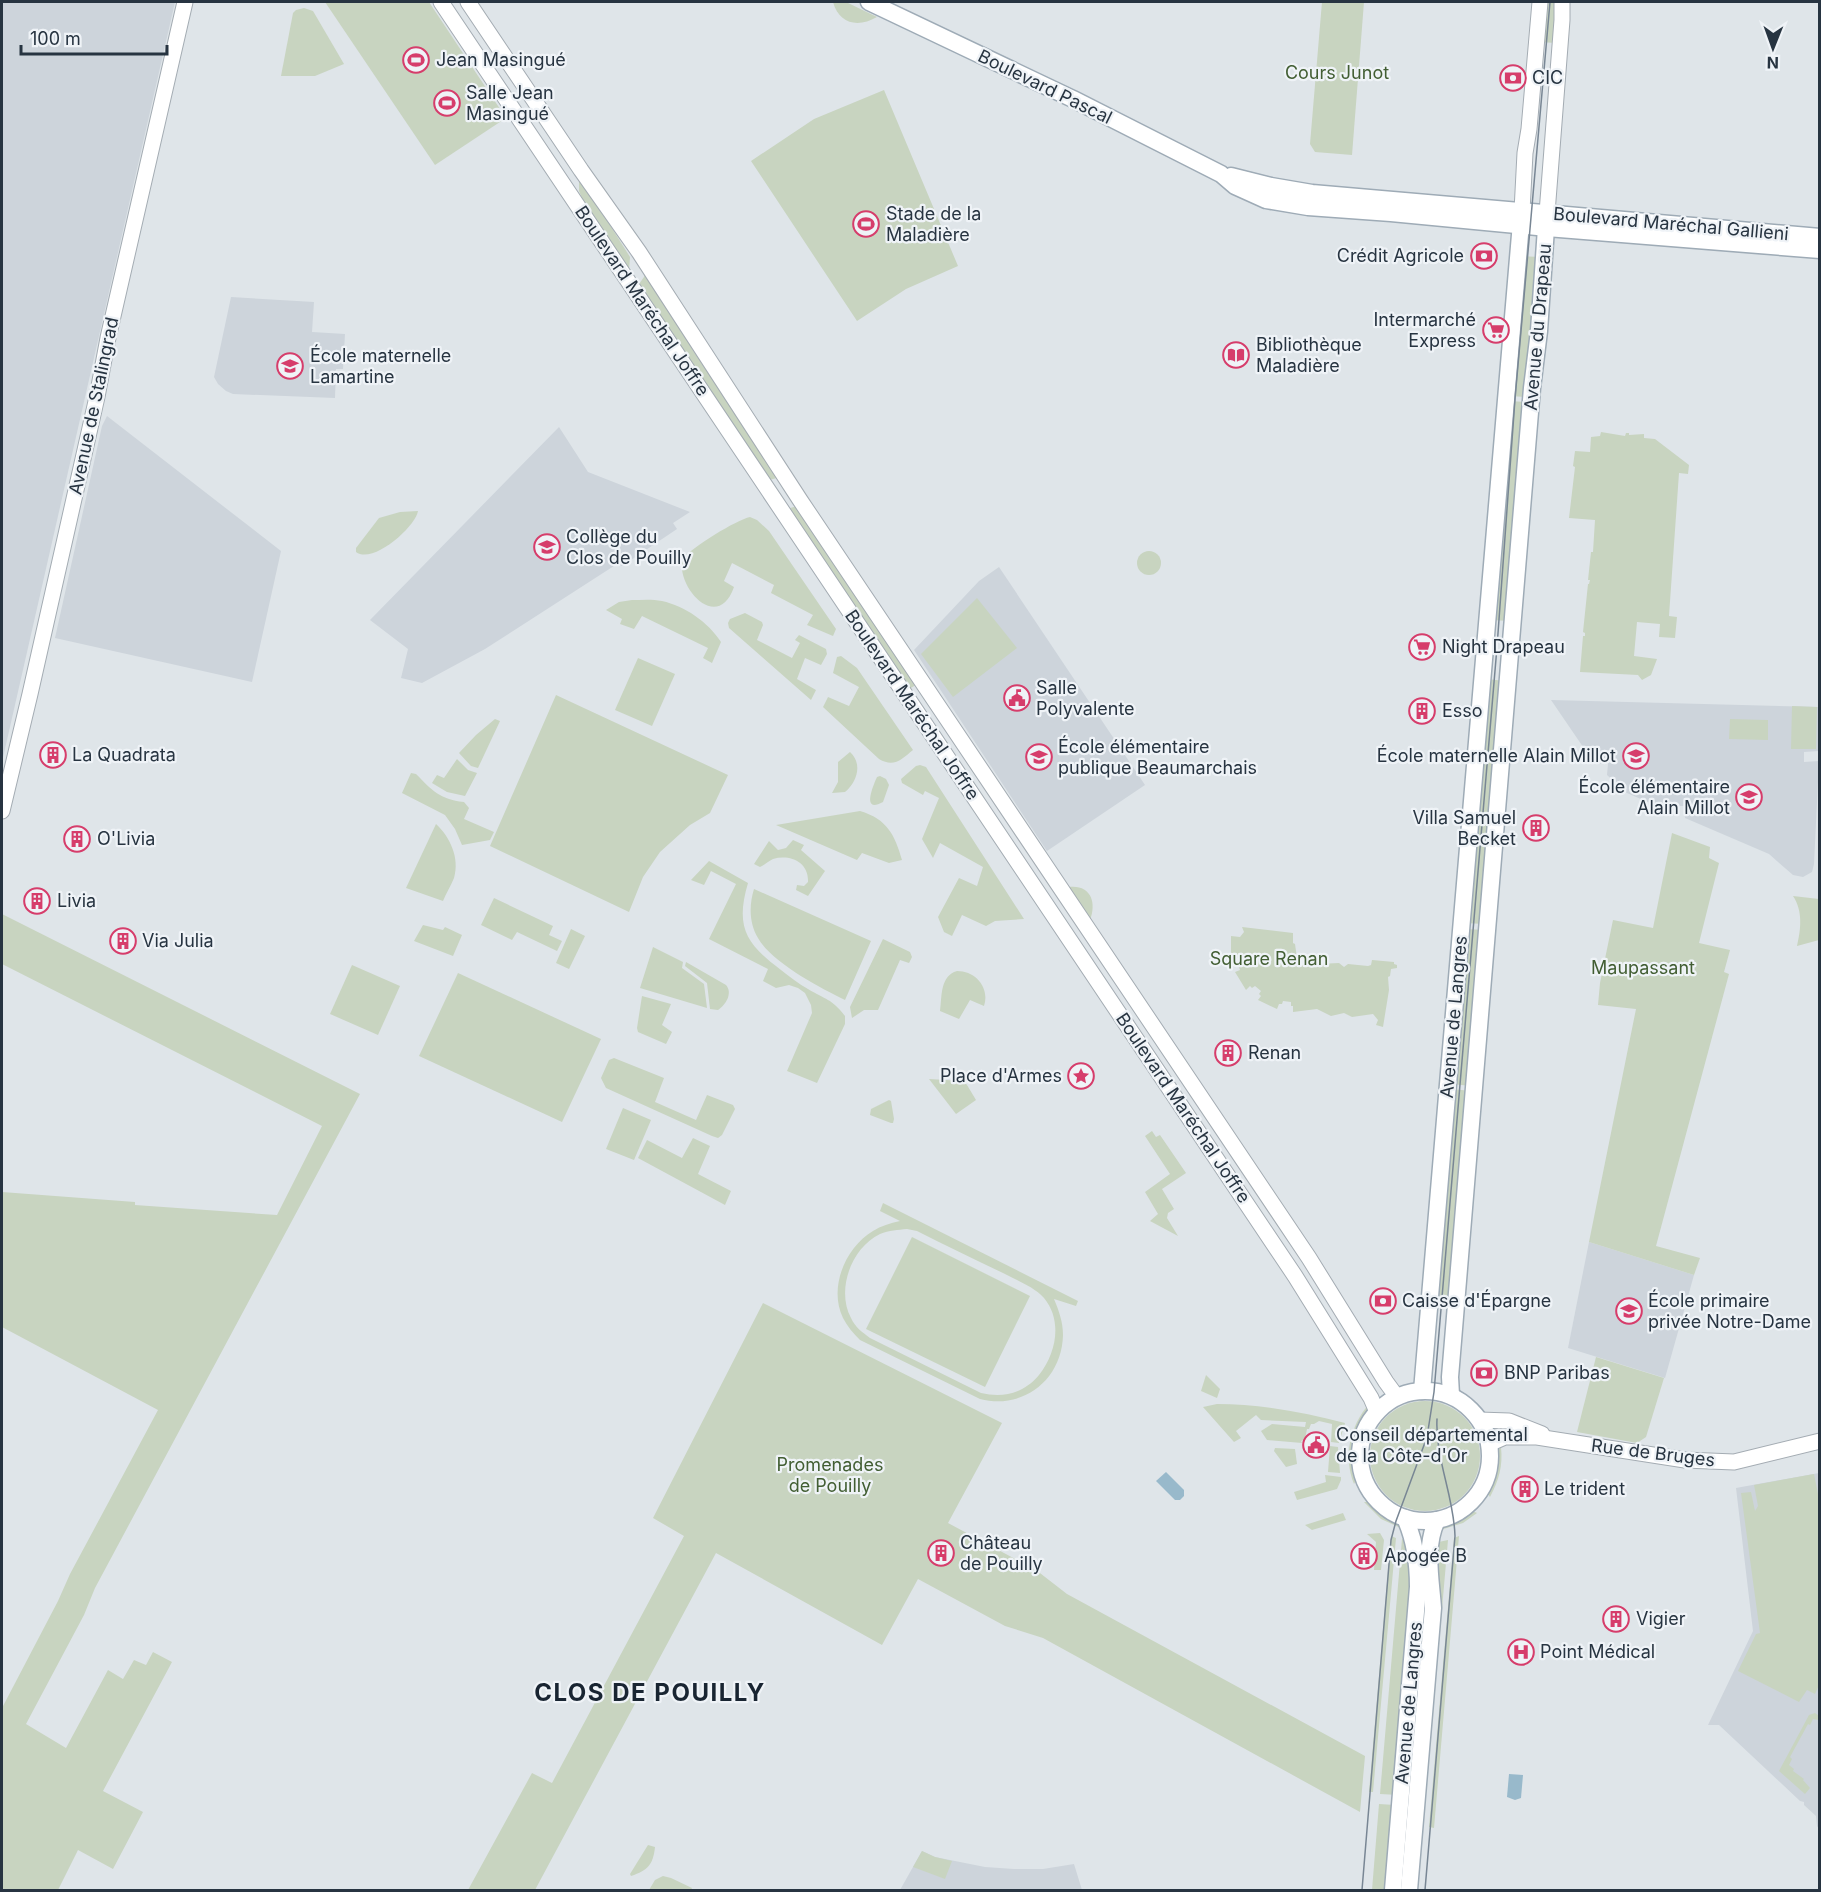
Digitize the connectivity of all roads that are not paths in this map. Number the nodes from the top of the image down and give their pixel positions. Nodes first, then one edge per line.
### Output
1 (185, 2) edge
2 (441, 2) edge
3 (869, 2) edge
4 (1540, 2) edge
5 (1562, 2) edge
6 (471, 5) edge
7 (455, 21) junction
8 (581, 170) junction
9 (1521, 218) junction
10 (1547, 221) junction
11 (595, 231) junction
12 (1820, 237) edge
13 (1820, 250) edge
14 (639, 252) junction
15 (625, 276) junction
16 (790, 483) junction
17 (769, 491) junction
18 (1486, 642) joint
19 (1510, 652) joint
20 (925, 684) junction
21 (907, 696) junction
22 (2, 811) edge
23 (1056, 880) junction
24 (1046, 904) junction
25 (1089, 929) junction
26 (1066, 934) junction
27 (1309, 1258) junction
28 (1291, 1269) junction
29 (1422, 1391) junction
30 (1451, 1395) junction
31 (1397, 1396) junction
32 (1377, 1412) junction
33 (1479, 1420) junction
34 (1556, 1439) junction
35 (1820, 1442) edge
36 (1489, 1444) junction
37 (1406, 1518) junction
38 (1437, 1520) junction
39 (1393, 1890) edge
40 (1409, 1890) edge

1 - 22 main road, Avenue de Stalingrad
2 - 7 main road, Boulevard Maréchal Joffre
3 - 9 main road, Boulevard Pascal
4 - 9 main road, Avenue du Drapeau
5 - 10 main road, Avenue du Drapeau
6 - 7 main road
6 - 8 main road, Boulevard Maréchal Joffre
7 - 11 main road, Boulevard Maréchal Joffre
8 - 11 main road
8 - 14 main road, Boulevard Maréchal Joffre
9 - 10 main road, Boulevard Maréchal Gallieni
9 - 18 main road, Avenue du Drapeau
10 - 12 main road, Boulevard Maréchal Gallieni
10 - 13 main road, Boulevard Maréchal Gallieni
10 - 19 main road, Avenue du Drapeau
11 - 15 main road, Boulevard Maréchal Joffre
14 - 15 main road
14 - 16 main road, Boulevard Maréchal Joffre
15 - 17 main road, Boulevard Maréchal Joffre
16 - 17 main road
16 - 20 main road, Boulevard Maréchal Joffre
17 - 21 main road, Boulevard Maréchal Joffre
18 - 29 main road, Avenue de Langres
19 - 30 main road, Avenue de Langres
20 - 21 main road
20 - 23 main road, Boulevard Maréchal Joffre
21 - 24 main road, Boulevard Maréchal Joffre
23 - 24 main road
23 - 25 main road, Boulevard Maréchal Joffre
24 - 26 main road, Boulevard Maréchal Joffre
25 - 26 main road
25 - 27 main road, Boulevard Maréchal Joffre
26 - 28 main road, Boulevard Maréchal Joffre
27 - 28 main road
27 - 31 main road, Boulevard Maréchal Joffre
28 - 32 main road, Boulevard Maréchal Joffre
29 - 30 main road
29 - 31 main road
30 - 33 main road
31 - 32 main road
32 - 37 main road
33 - 34 main road, Rue de Bruges
33 - 36 main road
34 - 35 main road, Rue de Bruges
34 - 36 main road, Rue de Bruges
36 - 38 main road
37 - 38 main road
37 - 39 main road, Avenue de Langres
38 - 40 main road, Avenue de Langres

